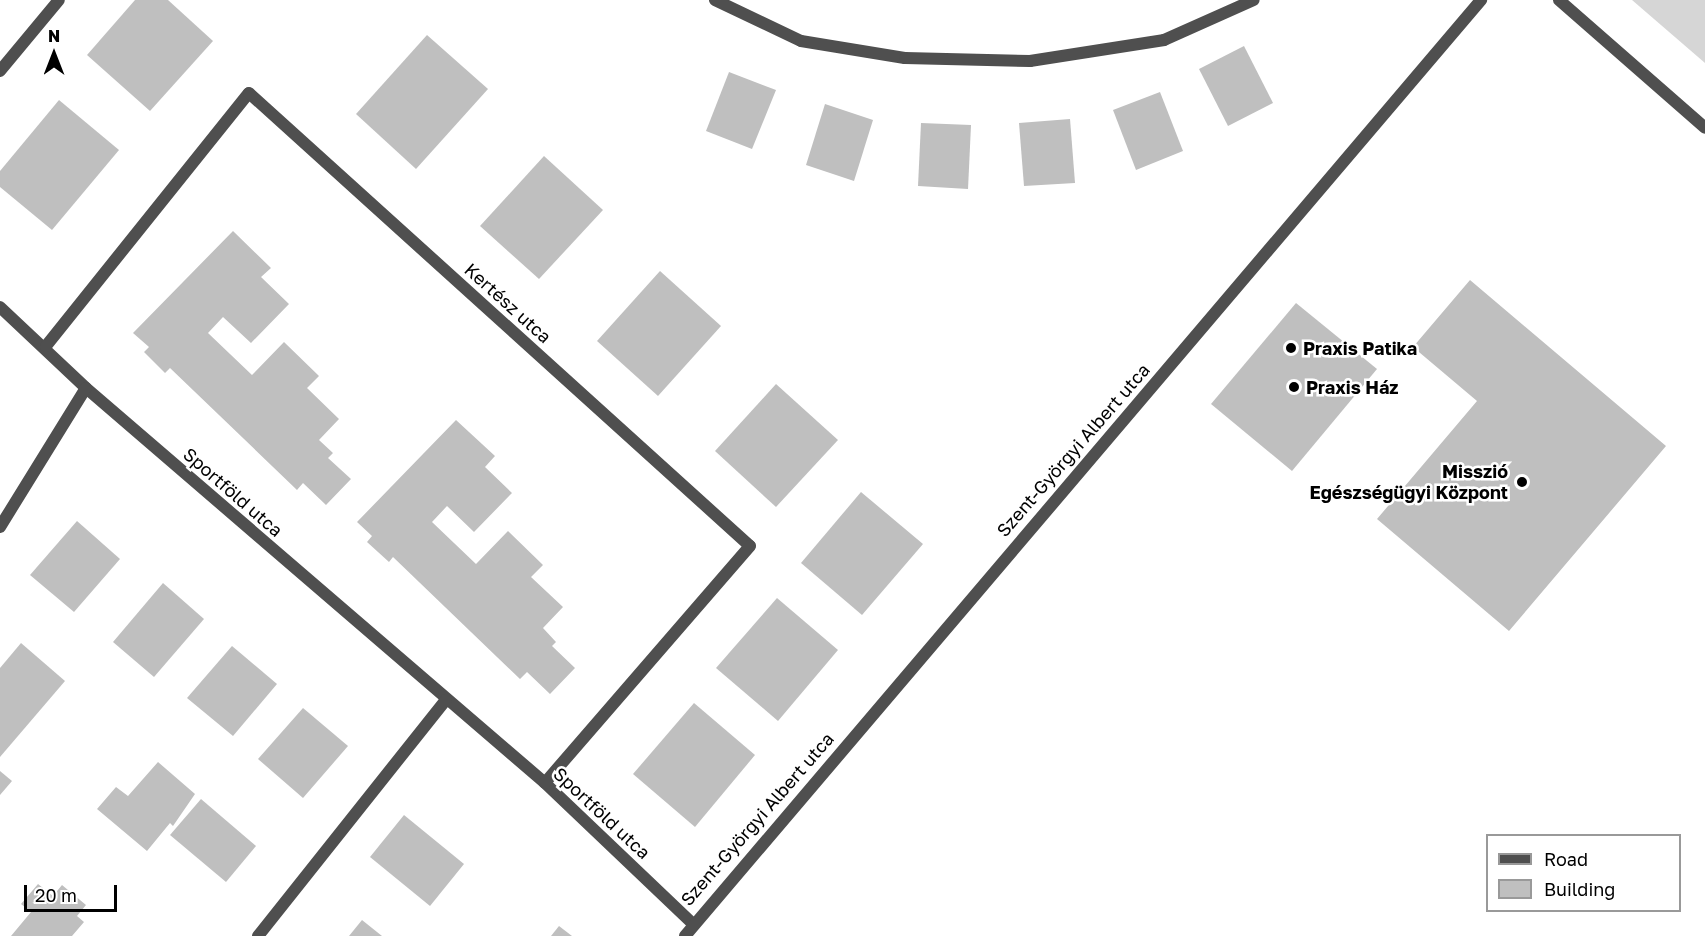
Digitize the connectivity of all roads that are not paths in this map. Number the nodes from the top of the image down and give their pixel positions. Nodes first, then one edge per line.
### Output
1 (59, 0) edge
2 (715, 0) edge
3 (1254, 0) edge
4 (1480, 0) edge
5 (1559, 0) edge
6 (0, 71) edge
7 (1705, 128) edge
8 (0, 307) edge
9 (46, 346) junction
10 (86, 388) junction
11 (0, 527) edge
12 (446, 700) junction
13 (545, 783) junction
14 (692, 923) junction
15 (258, 936) edge
16 (685, 936) edge

1 - 6 street
2 - 3 street
4 - 14 street, Szent-Györgyi Albert utca
5 - 7 street
8 - 9 street, Sportföld utca
9 - 10 street, Sportföld utca
9 - 13 street, Kertész utca
10 - 11 street
10 - 12 street, Sportföld utca
12 - 13 street, Sportföld utca
12 - 15 street
13 - 14 street, Sportföld utca
14 - 16 street

